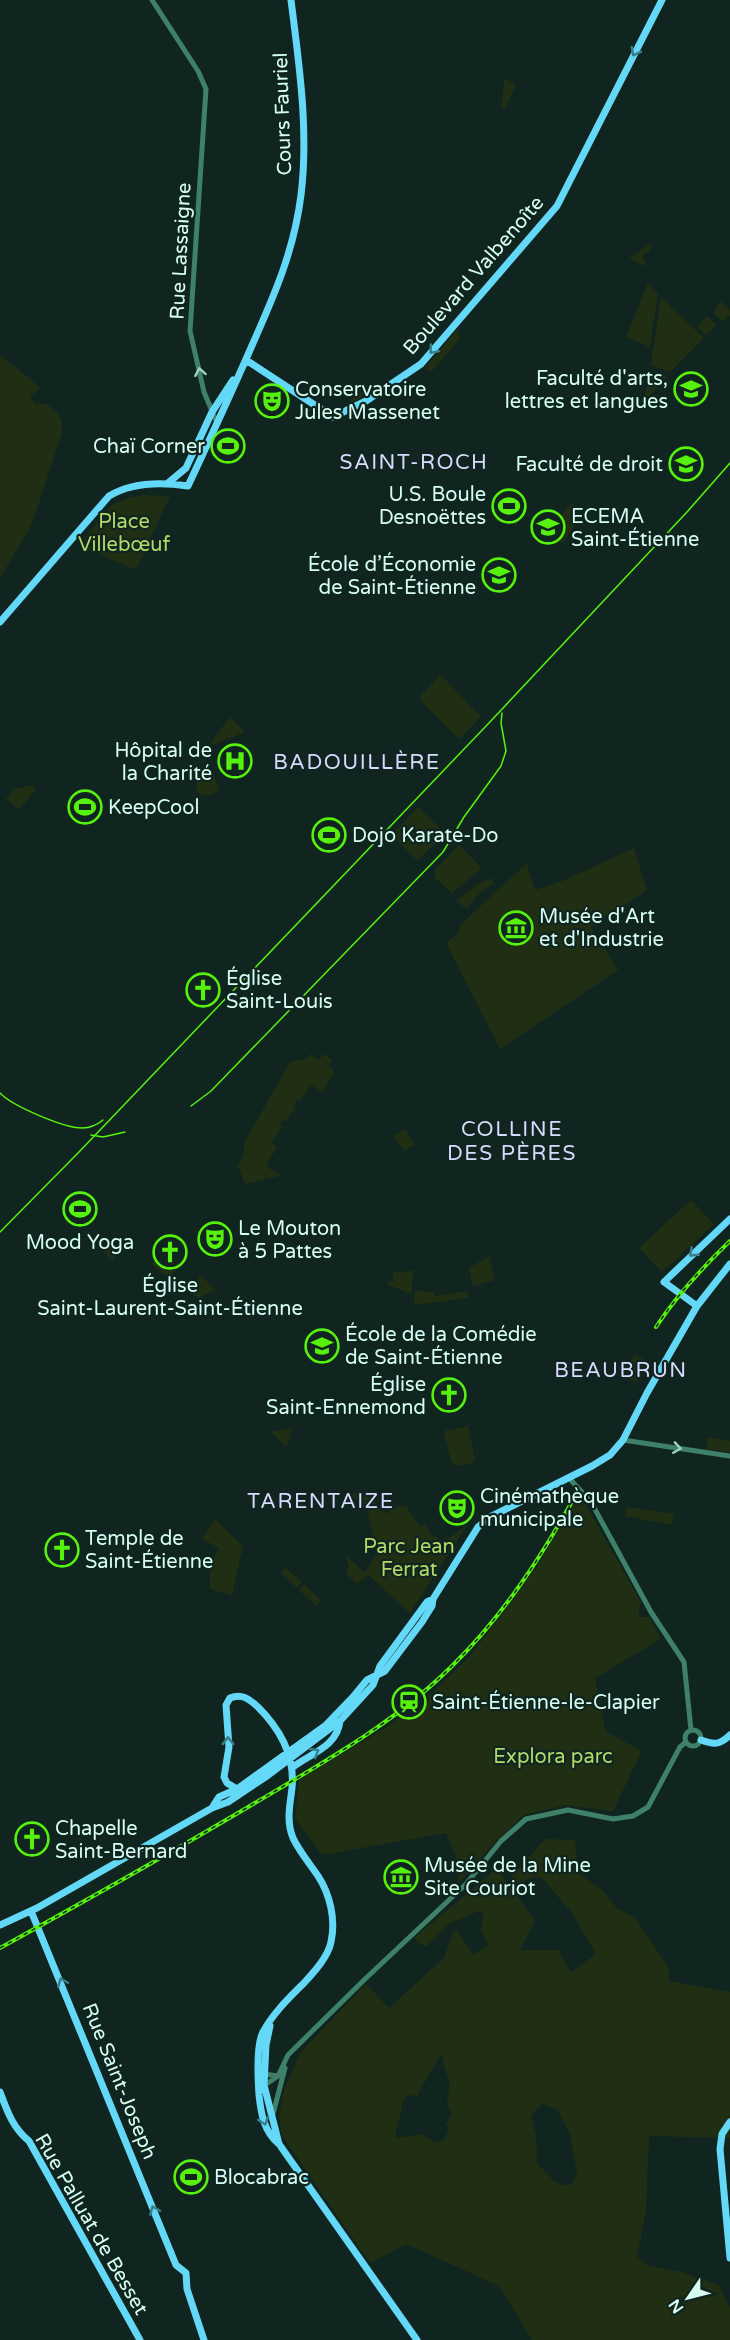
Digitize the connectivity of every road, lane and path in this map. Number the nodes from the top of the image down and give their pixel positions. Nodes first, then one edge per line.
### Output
1 (152, 0) edge
2 (291, 0) edge
3 (662, 0) edge
4 (246, 360) junction
5 (212, 412) junction
6 (217, 423) junction
7 (168, 483) junction
8 (0, 622) edge
9 (730, 1219) edge
10 (730, 1264) edge
11 (697, 1306) junction
12 (623, 1440) junction
13 (730, 1456) edge
14 (568, 1477) junction
15 (377, 1675) junction
16 (340, 1721) junction
17 (691, 1730) junction
18 (730, 1735) edge
19 (701, 1740) junction
20 (686, 1742) junction
21 (293, 1767) junction
22 (237, 1789) junction
23 (212, 1808) junction
24 (32, 1911) junction
25 (0, 1925) edge
26 (270, 2024) junction
27 (288, 2055) junction
28 (264, 2074) junction
29 (278, 2076) junction
30 (264, 2085) junction
31 (0, 2092) edge
32 (259, 2092) junction
33 (272, 2118) junction
34 (730, 2122) edge
35 (279, 2144) junction
36 (730, 2258) edge
37 (140, 2340) edge
38 (204, 2340) edge
39 (417, 2340) edge

5 -> 1 street, Rue Lassaigne
2 - 4 main road, Cours Fauriel
3 -> 4 main road, Boulevard Valbenoîte
4 - 5 main road, Cours Fauriel
4 - 6 main road, Cours Fauriel
5 - 6 street
5 - 7 main road, Cours Fauriel
6 - 7 main road, Cours Fauriel
7 - 8 main road
9 -> 11 main road
10 - 11 main road
11 - 12 main road
12 -> 13 street
12 - 14 main road
14 - 15 main road
14 - 17 street
15 - 16 main road
15 - 22 main road
21 -> 16 main road
16 - 23 main road
17 - 19 street
17 - 20 street
18 - 19 main road
19 - 20 street
20 - 27 street
22 -> 21 main road
21 - 26 main road
22 - 23 main road
23 - 24 main road
24 - 25 main road
38 -> 24 main road, Rue Saint-Joseph
26 - 28 main road
26 - 32 main road
27 - 29 street
27 - 33 street
28 - 29 street
28 - 30 main road
29 - 30 street
30 - 32 street
30 - 33 main road
31 - 37 main road, Rue Palluat de Besset
32 -> 35 main road
33 - 35 main road
34 - 36 main road
35 - 39 main road

